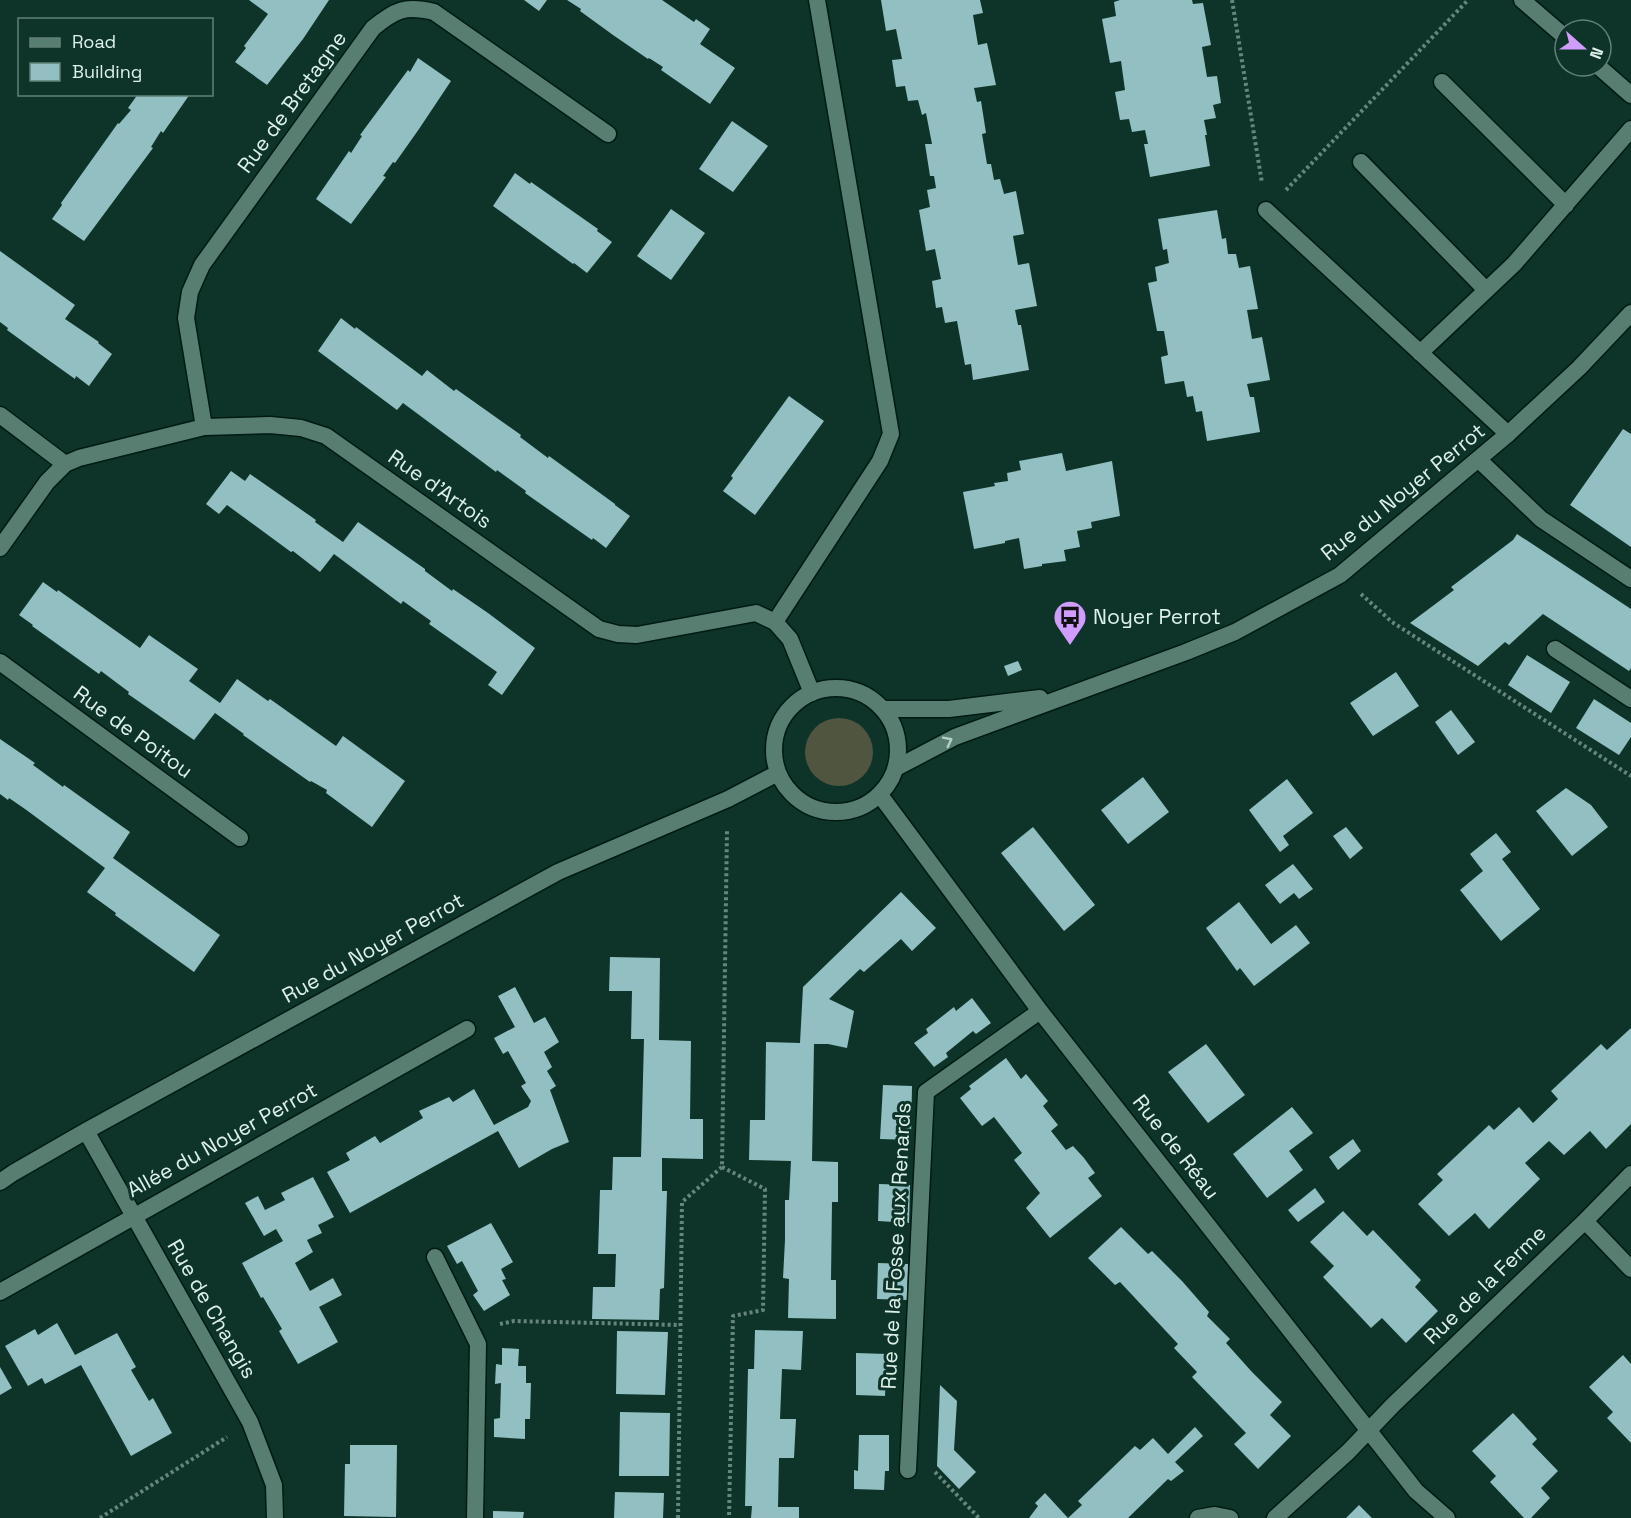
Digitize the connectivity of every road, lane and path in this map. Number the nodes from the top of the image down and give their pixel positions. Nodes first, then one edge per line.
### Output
1 (817, 0) edge
2 (1232, 0) edge
3 (1468, 0) edge
4 (1522, 0) edge
5 (1553, 27) edge
6 (1612, 78) edge
7 (1442, 82) dead end
8 (1631, 95) edge
9 (1631, 129) edge
10 (608, 135) dead end
11 (1361, 162) dead end
12 (1566, 205) junction
13 (1266, 210) junction
14 (1486, 290) junction
15 (1631, 313) edge
16 (1420, 353) junction
17 (0, 415) edge
18 (204, 427) junction
19 (1508, 434) junction
20 (1479, 460) junction
21 (65, 464) junction
22 (0, 548) edge
23 (1340, 575) junction
24 (1631, 579) edge
25 (775, 622) junction
26 (1555, 649) dead end
27 (0, 662) edge
28 (812, 693) junction
29 (1069, 695) junction
30 (1631, 699) edge
31 (883, 709) junction
32 (896, 768) junction
33 (778, 773) junction
34 (1631, 776) edge
35 (880, 795) junction
36 (728, 799) junction
37 (240, 837) dead end
38 (1040, 1011) junction
39 (467, 1029) dead end
40 (86, 1131) junction
41 (722, 1167) junction
42 (1631, 1174) edge
43 (0, 1182) edge
44 (133, 1216) junction
45 (1585, 1221) junction
46 (435, 1257) dead end
47 (1631, 1269) edge
48 (0, 1292) edge
49 (680, 1325) junction
50 (478, 1344) junction
51 (250, 1422) junction
52 (1370, 1430) junction
53 (908, 1470) joint
54 (100, 1518) edge
55 (275, 1518) edge
56 (475, 1518) edge
57 (678, 1518) edge
58 (729, 1518) edge
59 (979, 1518) edge
60 (1198, 1518) edge
61 (1230, 1518) edge
62 (1275, 1518) edge
63 (1447, 1518) edge

1 - 25 street
2 - 13 path
3 - 13 path
4 - 5 street
6 - 8 street
7 - 12 street
9 - 12 street
10 - 18 street, Rue de Bretagne
11 - 14 street
12 - 14 street
13 - 16 street
14 - 16 street
15 - 19 street, Rue du Noyer Perrot
16 - 19 street
17 - 21 street
18 - 21 street, Rue d'Artois
18 - 25 street, Rue d'Artois
19 - 20 street, Rue du Noyer Perrot
20 - 23 street, Rue du Noyer Perrot
20 - 24 street
21 - 22 street
23 - 29 street, Rue du Noyer Perrot
23 - 34 path
25 - 28 street
26 - 30 street
27 - 37 street, Rue de Poitou
28 - 31 street
28 - 33 street
29 - 31 street, Rue du Noyer Perrot
32 -> 29 street, Rue du Noyer Perrot
31 - 32 street
32 - 35 street
33 - 35 street
33 - 36 street, Rue du Noyer Perrot
35 - 38 street, Rue de Réau
36 - 40 street, Rue du Noyer Perrot
36 - 41 path
38 - 52 street, Rue de Réau
38 - 53 street, Rue de la Fosse aux Renards
39 - 44 street, Allée du Noyer Perrot
40 - 43 street, Rue du Noyer Perrot
40 - 44 street, Rue de Changis
41 - 49 path
41 - 58 path
42 - 45 street, Rue de la Ferme
44 - 48 street, Allée du Noyer Perrot
44 - 51 street, Rue de Changis
45 - 47 street
45 - 52 street, Rue de la Ferme
46 - 50 street
49 - 50 path
49 - 57 path
50 - 56 street
51 - 54 path
51 - 55 street, Rue de Changis
52 - 62 street, Rue de la Ferme
52 - 63 street, Rue de Réau
53 - 59 path
60 - 61 street

